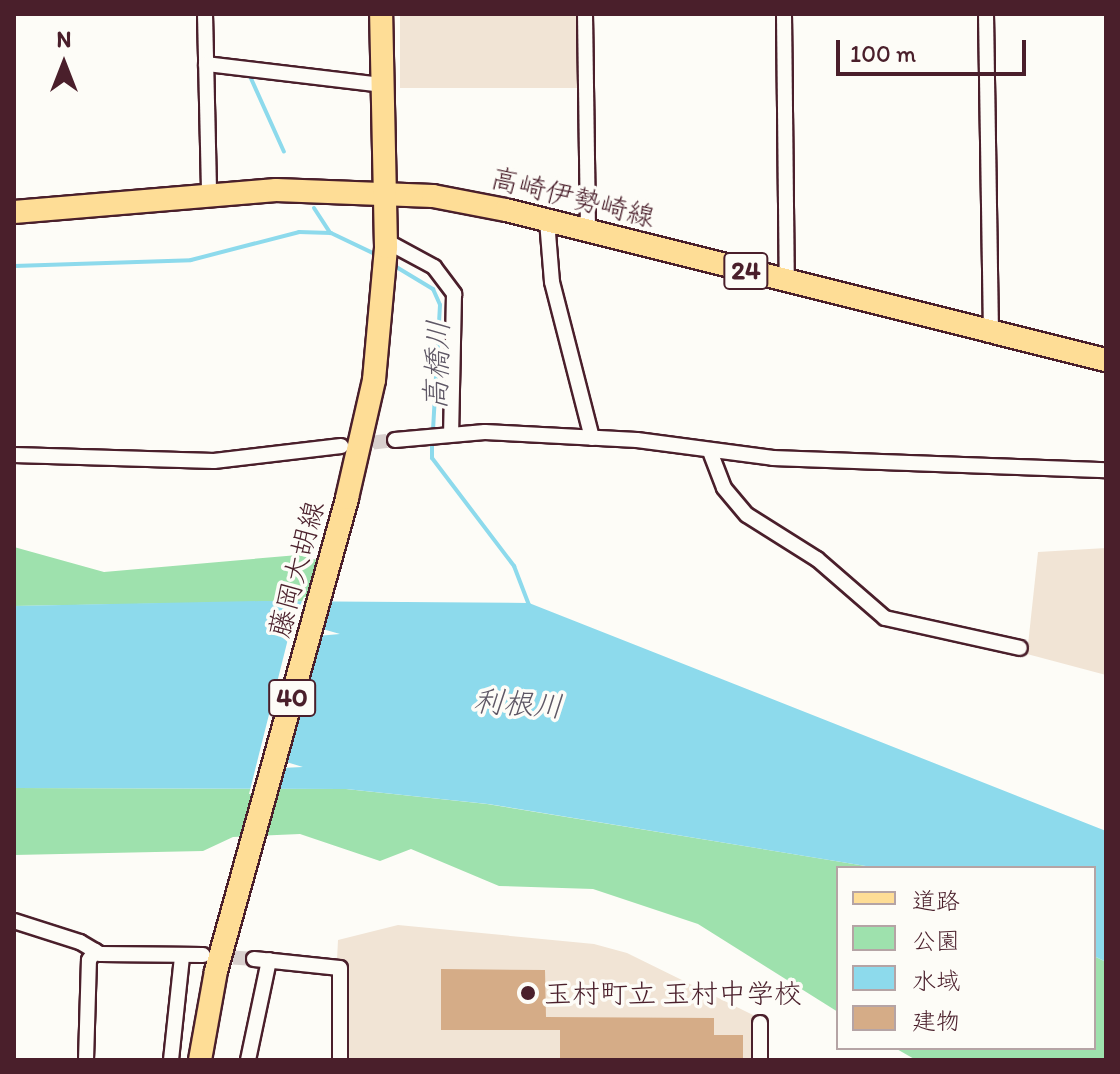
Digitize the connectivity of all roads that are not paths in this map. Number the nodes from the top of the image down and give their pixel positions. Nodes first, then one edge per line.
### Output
1 (205, 14) edge
2 (381, 14) edge
3 (585, 14) edge
4 (784, 14) edge
5 (986, 14) edge
6 (206, 64) junction
7 (383, 85) junction
8 (384, 191) junction
9 (209, 195) junction
10 (14, 212) edge
11 (547, 221) junction
12 (588, 232) junction
13 (386, 244) junction
14 (787, 281) junction
15 (991, 331) junction
16 (1106, 360) edge
17 (446, 434) junction
18 (592, 438) junction
19 (395, 440) tunnel mouth
20 (341, 446) tunnel mouth
21 (711, 454) junction
22 (14, 455) edge
23 (1106, 470) edge
24 (1020, 648) dead end
25 (14, 921) edge
26 (95, 951) junction
27 (203, 955) tunnel mouth
28 (182, 957) junction
29 (760, 1023) dead end
30 (86, 1060) edge
31 (171, 1060) edge
32 (200, 1060) edge
33 (248, 1060) edge
34 (340, 1060) edge
35 (760, 1060) edge

1 - 6 street
2 - 7 main road, 40
3 - 12 street
4 - 14 street
5 - 15 street
6 - 7 street
6 - 9 street
7 - 8 main road, 40
8 - 9 main road, 高崎伊勢崎線 / 24
8 - 11 main road, 高崎伊勢崎線 / 24
8 - 13 main road, 40
9 - 10 main road, 高崎伊勢崎線 / 24
11 - 12 main road, 高崎伊勢崎線 / 24
11 - 18 street
12 - 14 main road, 高崎伊勢崎線 / 24
13 - 17 street
13 - 32 main road, 藤岡大胡線 / 40
14 - 15 main road, 高崎伊勢崎線 / 24
15 - 16 main road, 高崎伊勢崎線 / 24
17 - 18 street
17 - 19 street
18 - 21 street
20 - 22 street
21 - 23 street
21 - 24 street
25 - 26 street
26 - 28 street
26 - 30 street
27 - 28 street
28 - 31 street
29 - 35 street
33 - 34 street

